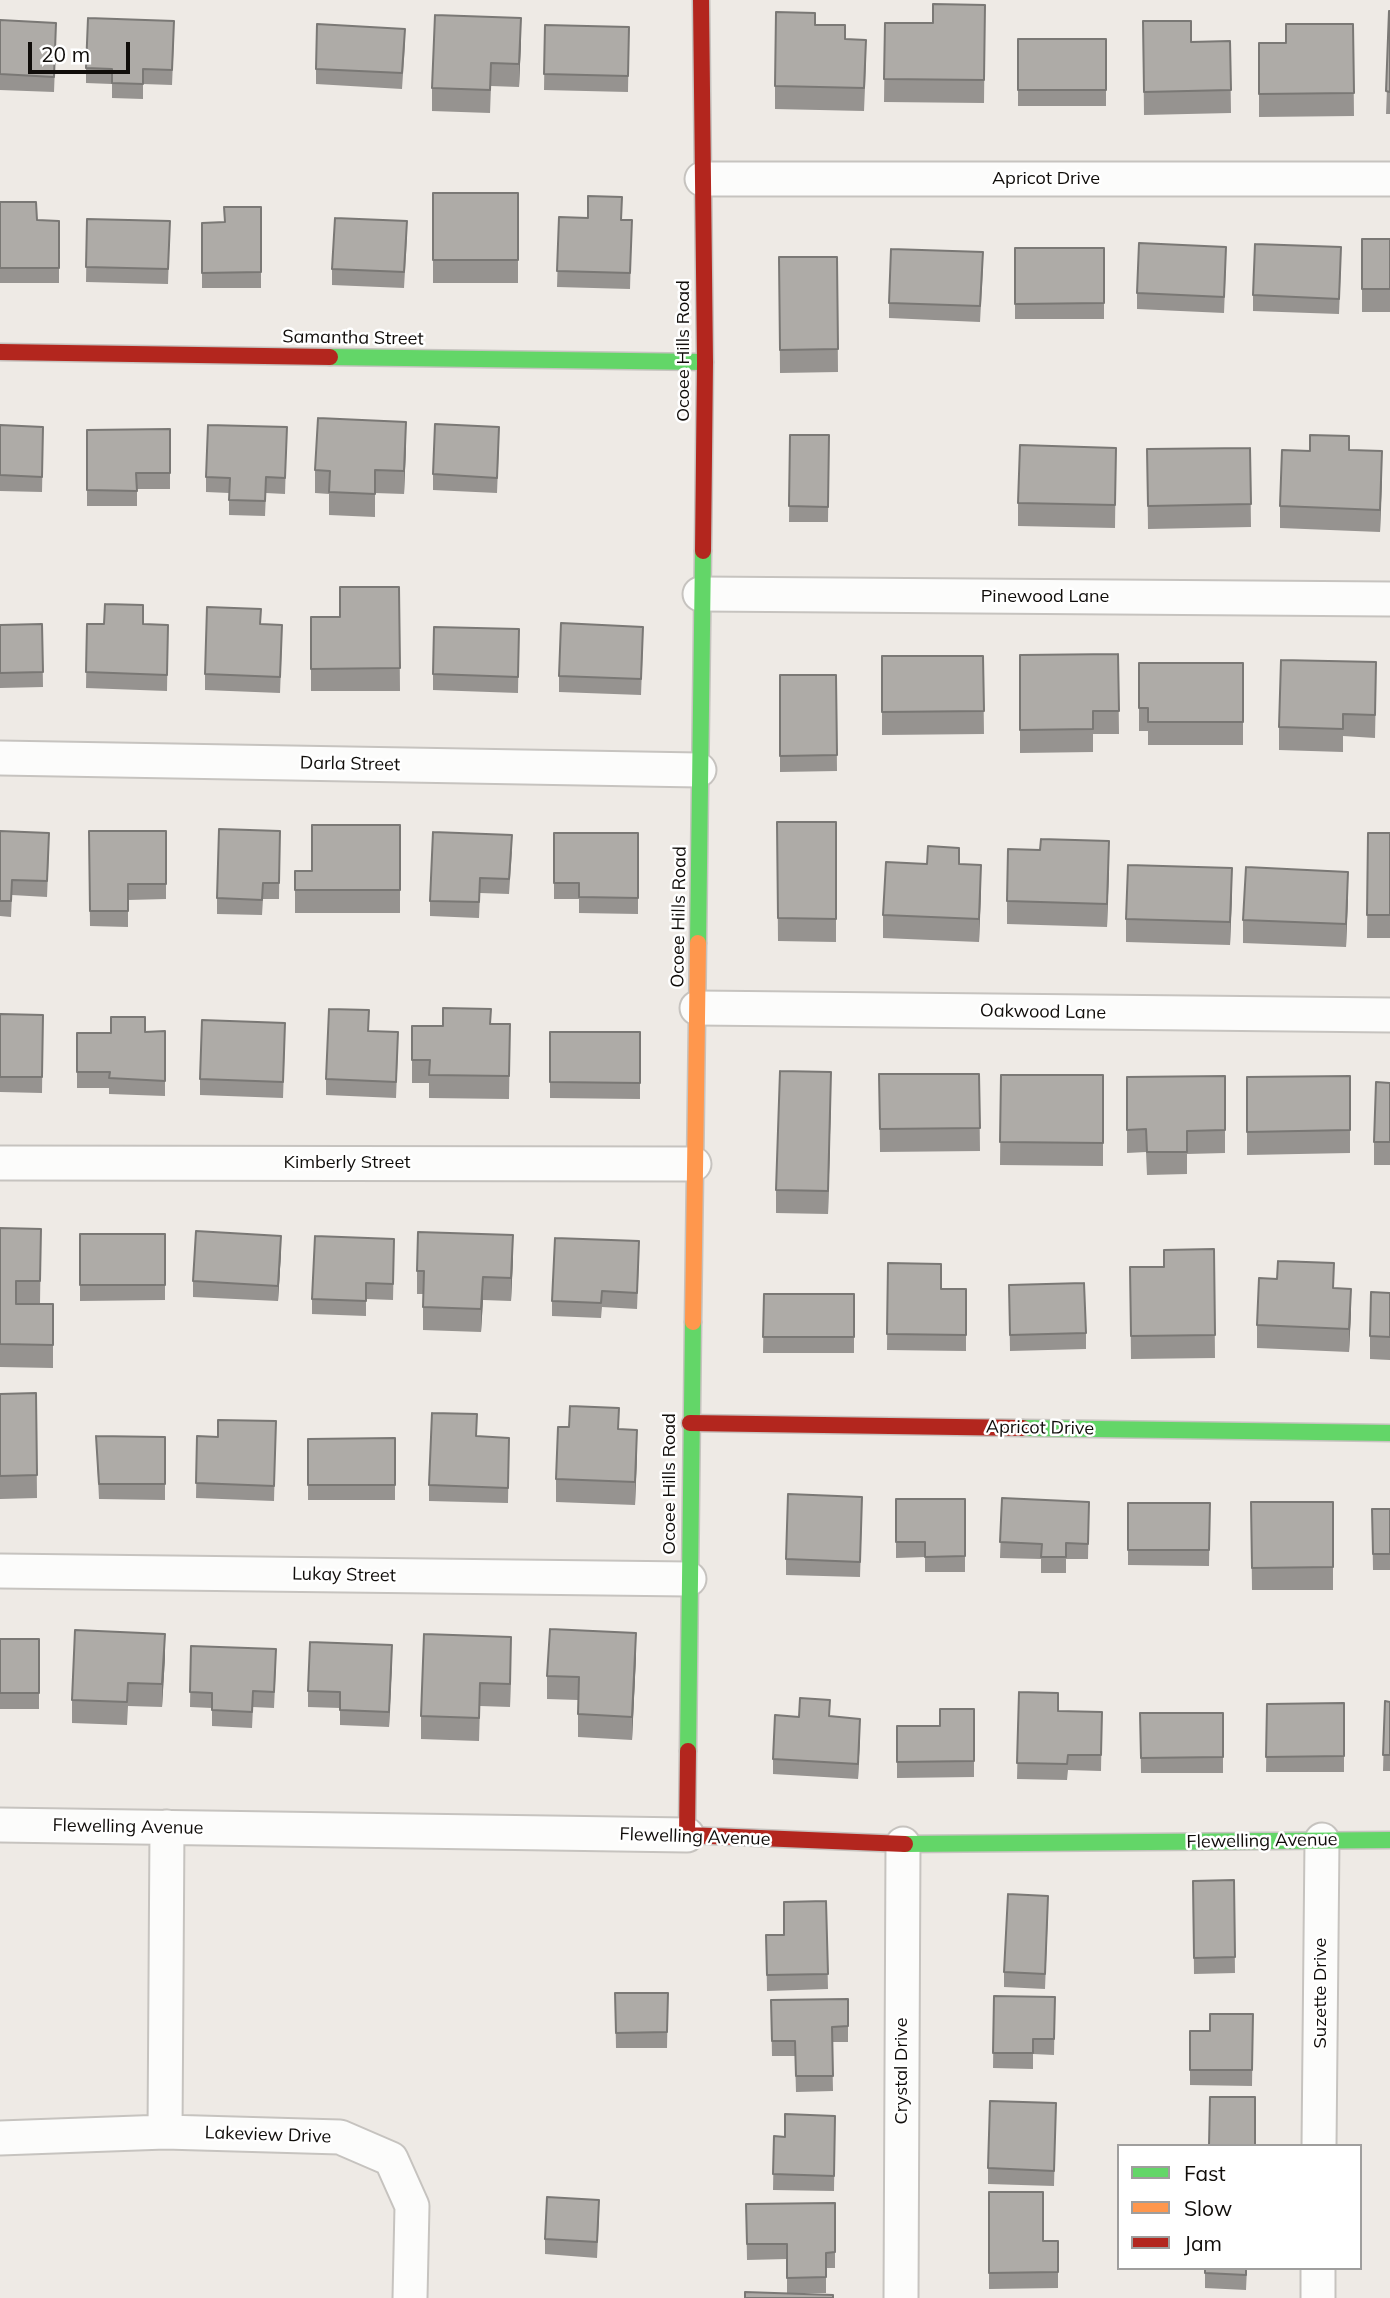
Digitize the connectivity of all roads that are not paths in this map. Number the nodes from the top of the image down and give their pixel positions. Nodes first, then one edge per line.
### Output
1 (701, 0) edge
2 (702, 179) junction
3 (1390, 179) edge
4 (0, 352) edge
5 (705, 362) junction
6 (700, 594) junction
7 (1390, 599) edge
8 (0, 758) edge
9 (699, 770) junction
10 (697, 1009) junction
11 (1390, 1015) edge
12 (0, 1163) edge
13 (694, 1164) junction
14 (690, 1423) junction
15 (1390, 1433) edge
16 (0, 1571) edge
17 (689, 1580) junction
18 (0, 1825) edge
19 (167, 1827) junction
20 (687, 1835) junction
21 (1322, 1840) junction
22 (1390, 1840) edge
23 (903, 1844) junction
24 (165, 2133) junction
25 (0, 2138) edge
26 (1320, 2144) edge
27 (1318, 2270) edge
28 (410, 2298) edge
29 (901, 2298) edge
30 (1318, 2298) edge

1 - 2 street, Ocoee Hills Road
2 - 3 street, Apricot Drive
2 - 5 street, Ocoee Hills Road
4 - 5 street, Samantha Street
5 - 6 street, Ocoee Hills Road
6 - 7 street, Pinewood Lane
6 - 9 street, Ocoee Hills Road
8 - 9 street, Darla Street
9 - 10 street, Ocoee Hills Road
10 - 11 street, Oakwood Lane
10 - 13 street, Ocoee Hills Road
12 - 13 street, Kimberly Street
13 - 14 street, Ocoee Hills Road
14 - 15 street, Apricot Drive
14 - 17 street, Ocoee Hills Road
16 - 17 street, Lukay Street
17 - 20 street, Ocoee Hills Road
18 - 19 street, Flewelling Avenue
19 - 20 street, Flewelling Avenue
19 - 24 street
20 - 23 street, Flewelling Avenue
21 - 22 street, Flewelling Avenue
21 - 23 street, Flewelling Avenue
21 - 26 street, Suzette Drive
23 - 29 street, Crystal Drive
24 - 25 street, Lakeview Drive
24 - 28 street, Lakeview Drive
27 - 30 street

